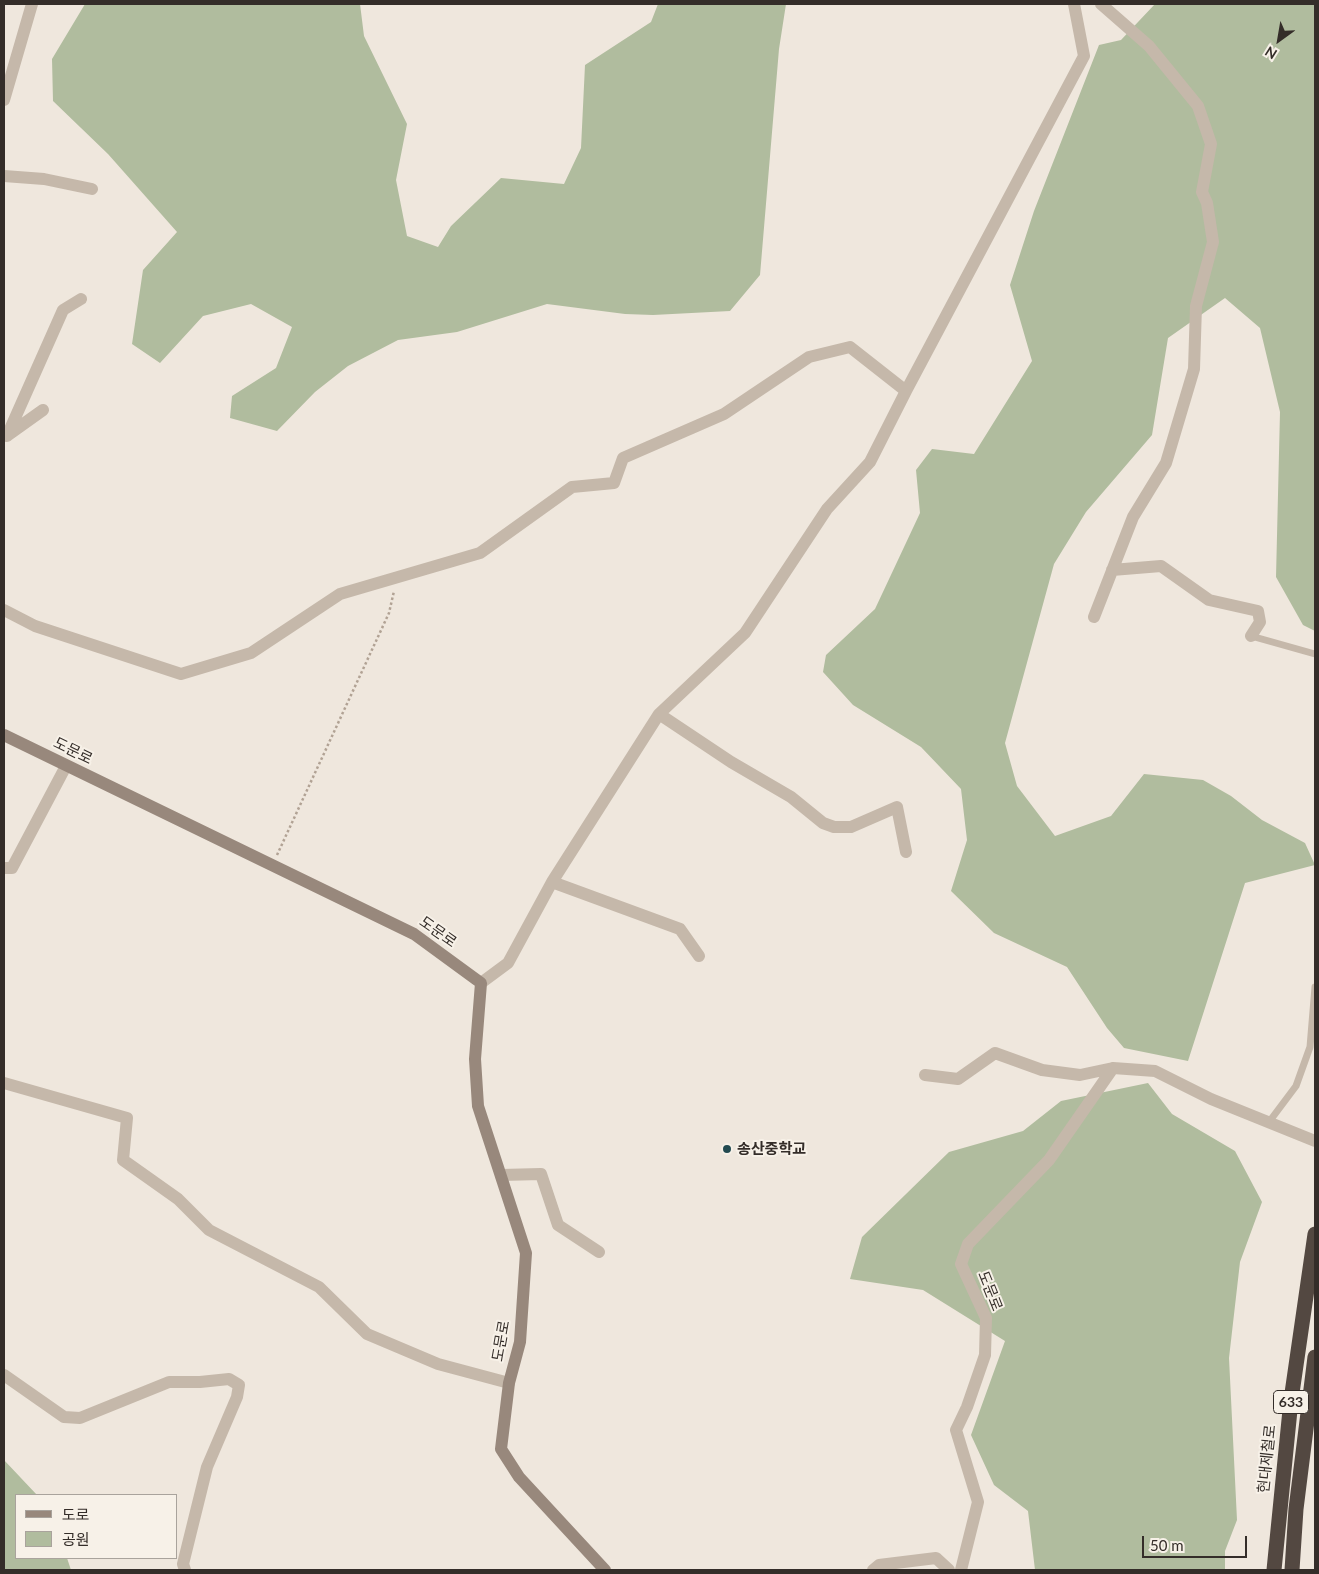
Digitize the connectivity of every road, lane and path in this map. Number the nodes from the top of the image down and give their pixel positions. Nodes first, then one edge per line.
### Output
1 (32, 4) edge
2 (1074, 4) edge
3 (1101, 4) edge
4 (4, 100) edge
5 (4, 176) edge
6 (92, 189) dead end
7 (81, 298) dead end
8 (906, 391) junction
9 (43, 410) dead end
10 (5, 436) edge
11 (1112, 570) junction
12 (397, 577) junction
13 (4, 610) edge
14 (1094, 616) dead end
15 (1250, 636) joint
16 (1315, 654) edge
17 (659, 714) junction
18 (4, 735) edge
19 (66, 766) junction
20 (906, 852) dead end
21 (272, 865) junction
22 (4, 868) edge
23 (552, 882) junction
24 (700, 956) dead end
25 (481, 983) junction
26 (1315, 987) edge
27 (1113, 1068) junction
28 (925, 1075) dead end
29 (4, 1082) edge
30 (1269, 1122) junction
31 (1315, 1141) edge
32 (501, 1175) junction
33 (1315, 1234) edge
34 (599, 1252) dead end
35 (1315, 1357) edge
36 (4, 1375) edge
37 (509, 1383) junction
38 (186, 1570) edge
39 (605, 1570) edge
40 (873, 1570) edge
41 (949, 1570) edge
42 (961, 1570) edge
43 (1274, 1570) edge
44 (1292, 1570) edge

1 - 4 street
2 - 8 street
3 - 11 street
5 - 6 street
7 - 10 street
8 - 12 street
8 - 17 street
9 - 10 street
11 - 14 street
11 - 15 street
12 - 13 street
12 - 21 path
15 - 16 lane
17 - 20 street
17 - 23 street
18 - 19 street, 도문로
19 - 21 street, 도문로
19 - 22 street
21 - 25 street, 도문로
23 - 24 street
23 - 25 street
25 - 32 street, 도문로
26 - 30 lane
27 - 28 street
27 - 30 street
27 - 42 street, 도문로
29 - 37 street, 도문로
30 - 31 street
32 - 34 street
32 - 37 street, 도문로
33 - 43 highway, 현대제철로 / 633
35 - 44 highway, 633
36 - 38 street
37 - 39 street, 도문로
40 - 41 street

